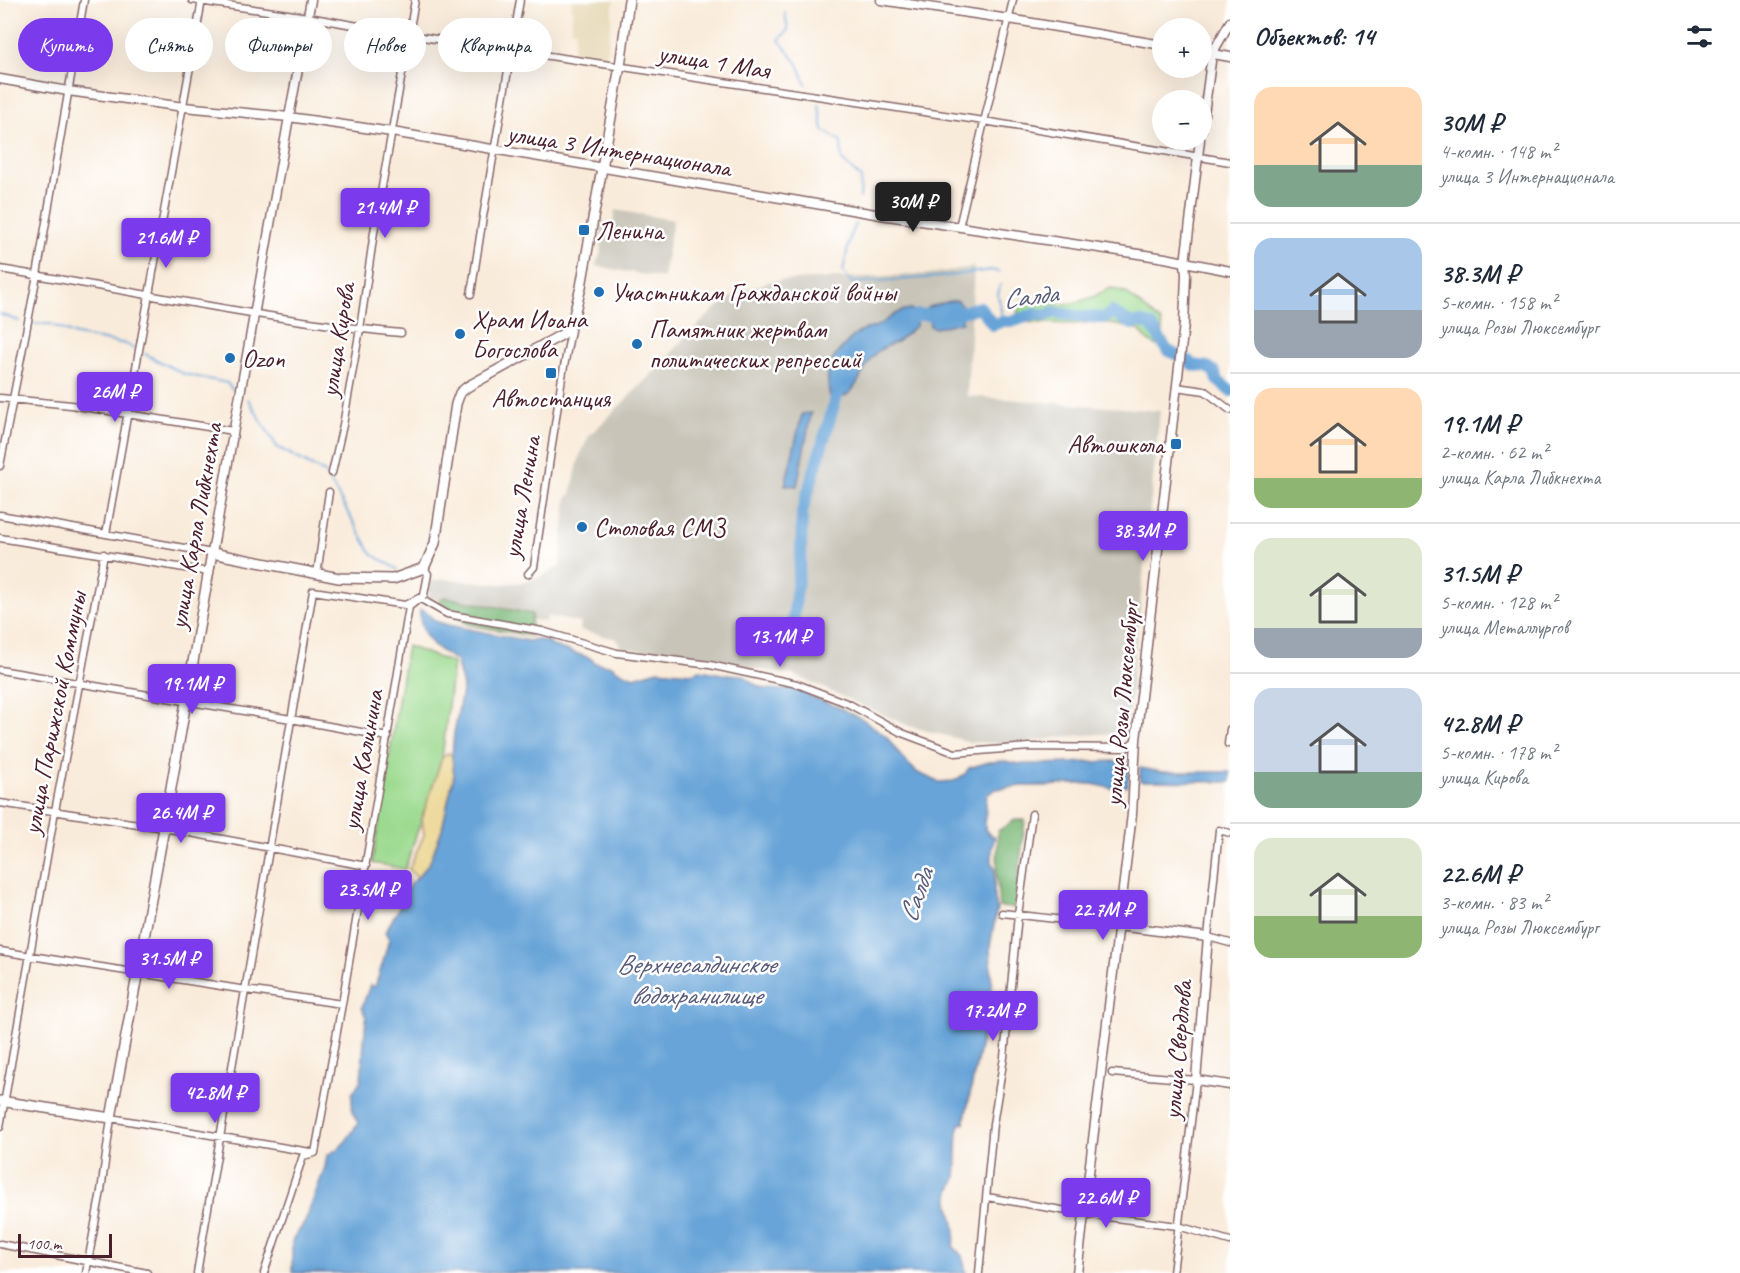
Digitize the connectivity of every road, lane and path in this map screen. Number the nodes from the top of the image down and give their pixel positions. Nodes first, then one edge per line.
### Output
1 (84, 0) edge
2 (192, 0) edge
3 (311, 0) edge
4 (415, 0) edge
5 (520, 0) edge
6 (629, 0) edge
7 (881, 0) edge
8 (1013, 0) edge
9 (202, 1) edge
10 (308, 17) junction
11 (412, 18) edge
12 (517, 18) edge
13 (1009, 19) junction
14 (1230, 22) edge
15 (344, 23) edge
16 (1152, 43) edge
17 (1212, 54) joint
18 (552, 56) edge
19 (1230, 57) edge
20 (620, 66) junction
21 (403, 72) edge
22 (509, 72) edge
23 (0, 79) edge
24 (68, 91) junction
25 (184, 107) junction
26 (288, 117) junction
27 (984, 121) junction
28 (392, 132) junction
29 (495, 150) junction
30 (1199, 150) edge
31 (1198, 157) junction
32 (1230, 162) edge
33 (602, 167) junction
34 (959, 226) junction
35 (1185, 262) junction
36 (0, 269) edge
37 (1230, 271) edge
38 (37, 275) junction
39 (471, 294) dead end
40 (149, 295) junction
41 (255, 313) junction
42 (572, 323) junction
43 (360, 329) junction
44 (401, 333) dead end
45 (1176, 387) junction
46 (0, 398) edge
47 (11, 400) junction
48 (1230, 410) edge
49 (128, 413) junction
50 (233, 431) junction
51 (0, 466) edge
52 (332, 473) dead end
53 (329, 492) dead end
54 (0, 515) edge
55 (106, 534) junction
56 (0, 538) edge
57 (212, 553) junction
58 (104, 554) junction
59 (424, 568) junction
60 (208, 572) junction
61 (317, 574) junction
62 (528, 574) dead end
63 (419, 598) junction
64 (0, 670) edge
65 (78, 684) junction
66 (185, 702) junction
67 (291, 719) junction
68 (1230, 729) edge
69 (388, 737) junction
70 (1137, 740) junction
71 (1228, 744) dead end
72 (0, 803) edge
73 (55, 811) junction
74 (1032, 814) dead end
75 (164, 828) junction
76 (1230, 833) edge
77 (270, 847) junction
78 (366, 866) junction
79 (1002, 913) dead end
80 (1018, 915) junction
81 (1118, 926) junction
82 (1208, 937) junction
83 (1230, 943) edge
84 (0, 951) edge
85 (30, 957) junction
86 (138, 972) junction
87 (246, 990) junction
88 (342, 1004) junction
89 (1112, 1073) dead end
90 (1196, 1080) junction
91 (1230, 1085) edge
92 (2, 1101) edge
93 (111, 1118) junction
94 (0, 1127) edge
95 (220, 1138) junction
96 (315, 1153) junction
97 (987, 1197) junction
98 (1084, 1214) junction
99 (1178, 1226) junction
100 (1230, 1241) edge
101 (0, 1244) edge
102 (88, 1262) junction
103 (86, 1273) edge
104 (147, 1273) edge
105 (197, 1273) edge
106 (264, 1273) edge
107 (979, 1273) edge
108 (1077, 1273) edge
109 (1173, 1273) edge

1 - 24 street
2 - 9 street, улица 1 Мая
3 - 10 street, улица Карла Либкнехта
4 - 11 street, улица Кирова
5 - 12 street
6 - 20 main road, улица Ленина
7 - 13 street
8 - 13 street
9 - 10 street, улица 1 Мая
9 - 25 street
10 - 15 street, улица 1 Мая
10 - 26 street, улица Карла Либкнехта
13 - 16 street
13 - 27 street
14 - 17 street
17 - 19 street
18 - 20 street, улица 1 Мая
20 - 27 street, улица 1 Мая
20 - 33 main road, улица Ленина
21 - 28 street, улица Кирова
22 - 29 street
23 - 24 street, улица 3 Интернационала
24 - 25 street, улица 3 Интернационала
24 - 38 street
25 - 26 street, улица 3 Интернационала
25 - 40 street
26 - 28 street, улица 3 Интернационала
26 - 41 street, улица Карла Либкнехта
27 - 31 street, улица 1 Мая
27 - 34 street
28 - 29 street, улица 3 Интернационала
28 - 43 street, улица Кирова
29 - 33 street, улица 3 Интернационала
29 - 39 street
30 - 31 street, улица Розы Люксембург
31 - 32 street, улица 1 Мая
31 - 35 street, улица Розы Люксембург
33 - 34 street, улица 3 Интернационала
33 - 42 main road, улица Ленина
34 - 35 street, улица 3 Интернационала
35 - 37 street, улица 3 Интернационала
35 - 45 street, улица Розы Люксембург
36 - 38 street
38 - 40 street
38 - 47 street
40 - 41 street
40 - 49 street
41 - 43 street
41 - 50 street, улица Карла Либкнехта
42 - 59 main road
42 - 62 street, улица Ленина
43 - 44 street
43 - 52 street, улица Кирова
45 - 48 street
45 - 70 street, улица Розы Люксембург
46 - 47 street
47 - 49 street
47 - 51 street
49 - 50 street
49 - 55 street
50 - 57 street, улица Карла Либкнехта
53 - 61 street
54 - 55 street
55 - 57 street
56 - 58 street
57 - 60 main road, улица Карла Либкнехта
57 - 61 main road
58 - 60 street
58 - 65 street, улица Парижской Коммуны
59 - 61 main road
59 - 63 street, улица Калинина
60 - 66 main road, улица Карла Либкнехта
63 - 67 street
63 - 69 street, улица Калинина
63 - 70 street
64 - 65 street
65 - 66 street
65 - 73 street, улица Парижской Коммуны
66 - 67 street
66 - 75 main road, улица Карла Либкнехта
67 - 69 street
67 - 77 street
68 - 71 street
69 - 78 street, улица Калинина
70 - 81 street, улица Розы Люксембург
72 - 73 street
73 - 75 street
73 - 85 street, улица Парижской Коммуны
74 - 80 street
75 - 77 street
75 - 86 main road, улица Карла Либкнехта
76 - 82 street, улица Свердлова
77 - 78 street
77 - 87 street
78 - 88 street, улица Калинина
79 - 80 street
80 - 81 street
80 - 97 street
81 - 82 street
81 - 98 street, улица Розы Люксембург
82 - 83 street
82 - 90 street, улица Свердлова
84 - 85 street
85 - 86 street
85 - 92 street, улица Парижской Коммуны
86 - 87 street
86 - 93 main road, улица Карла Либкнехта
87 - 88 street
87 - 95 street
88 - 96 street, улица Калинина
89 - 90 street
90 - 91 street
90 - 99 street, улица Свердлова
92 - 93 main road
92 - 94 street, улица Парижской Коммуны
93 - 95 street
93 - 102 street, улица Карла Либкнехта
95 - 96 street
95 - 105 street
96 - 106 street
97 - 98 street
97 - 107 street
98 - 99 street
98 - 108 street, улица Розы Люксембург
99 - 100 street
99 - 109 street, улица Свердлова
101 - 102 street
102 - 103 street, улица Карла Либкнехта
102 - 104 street

